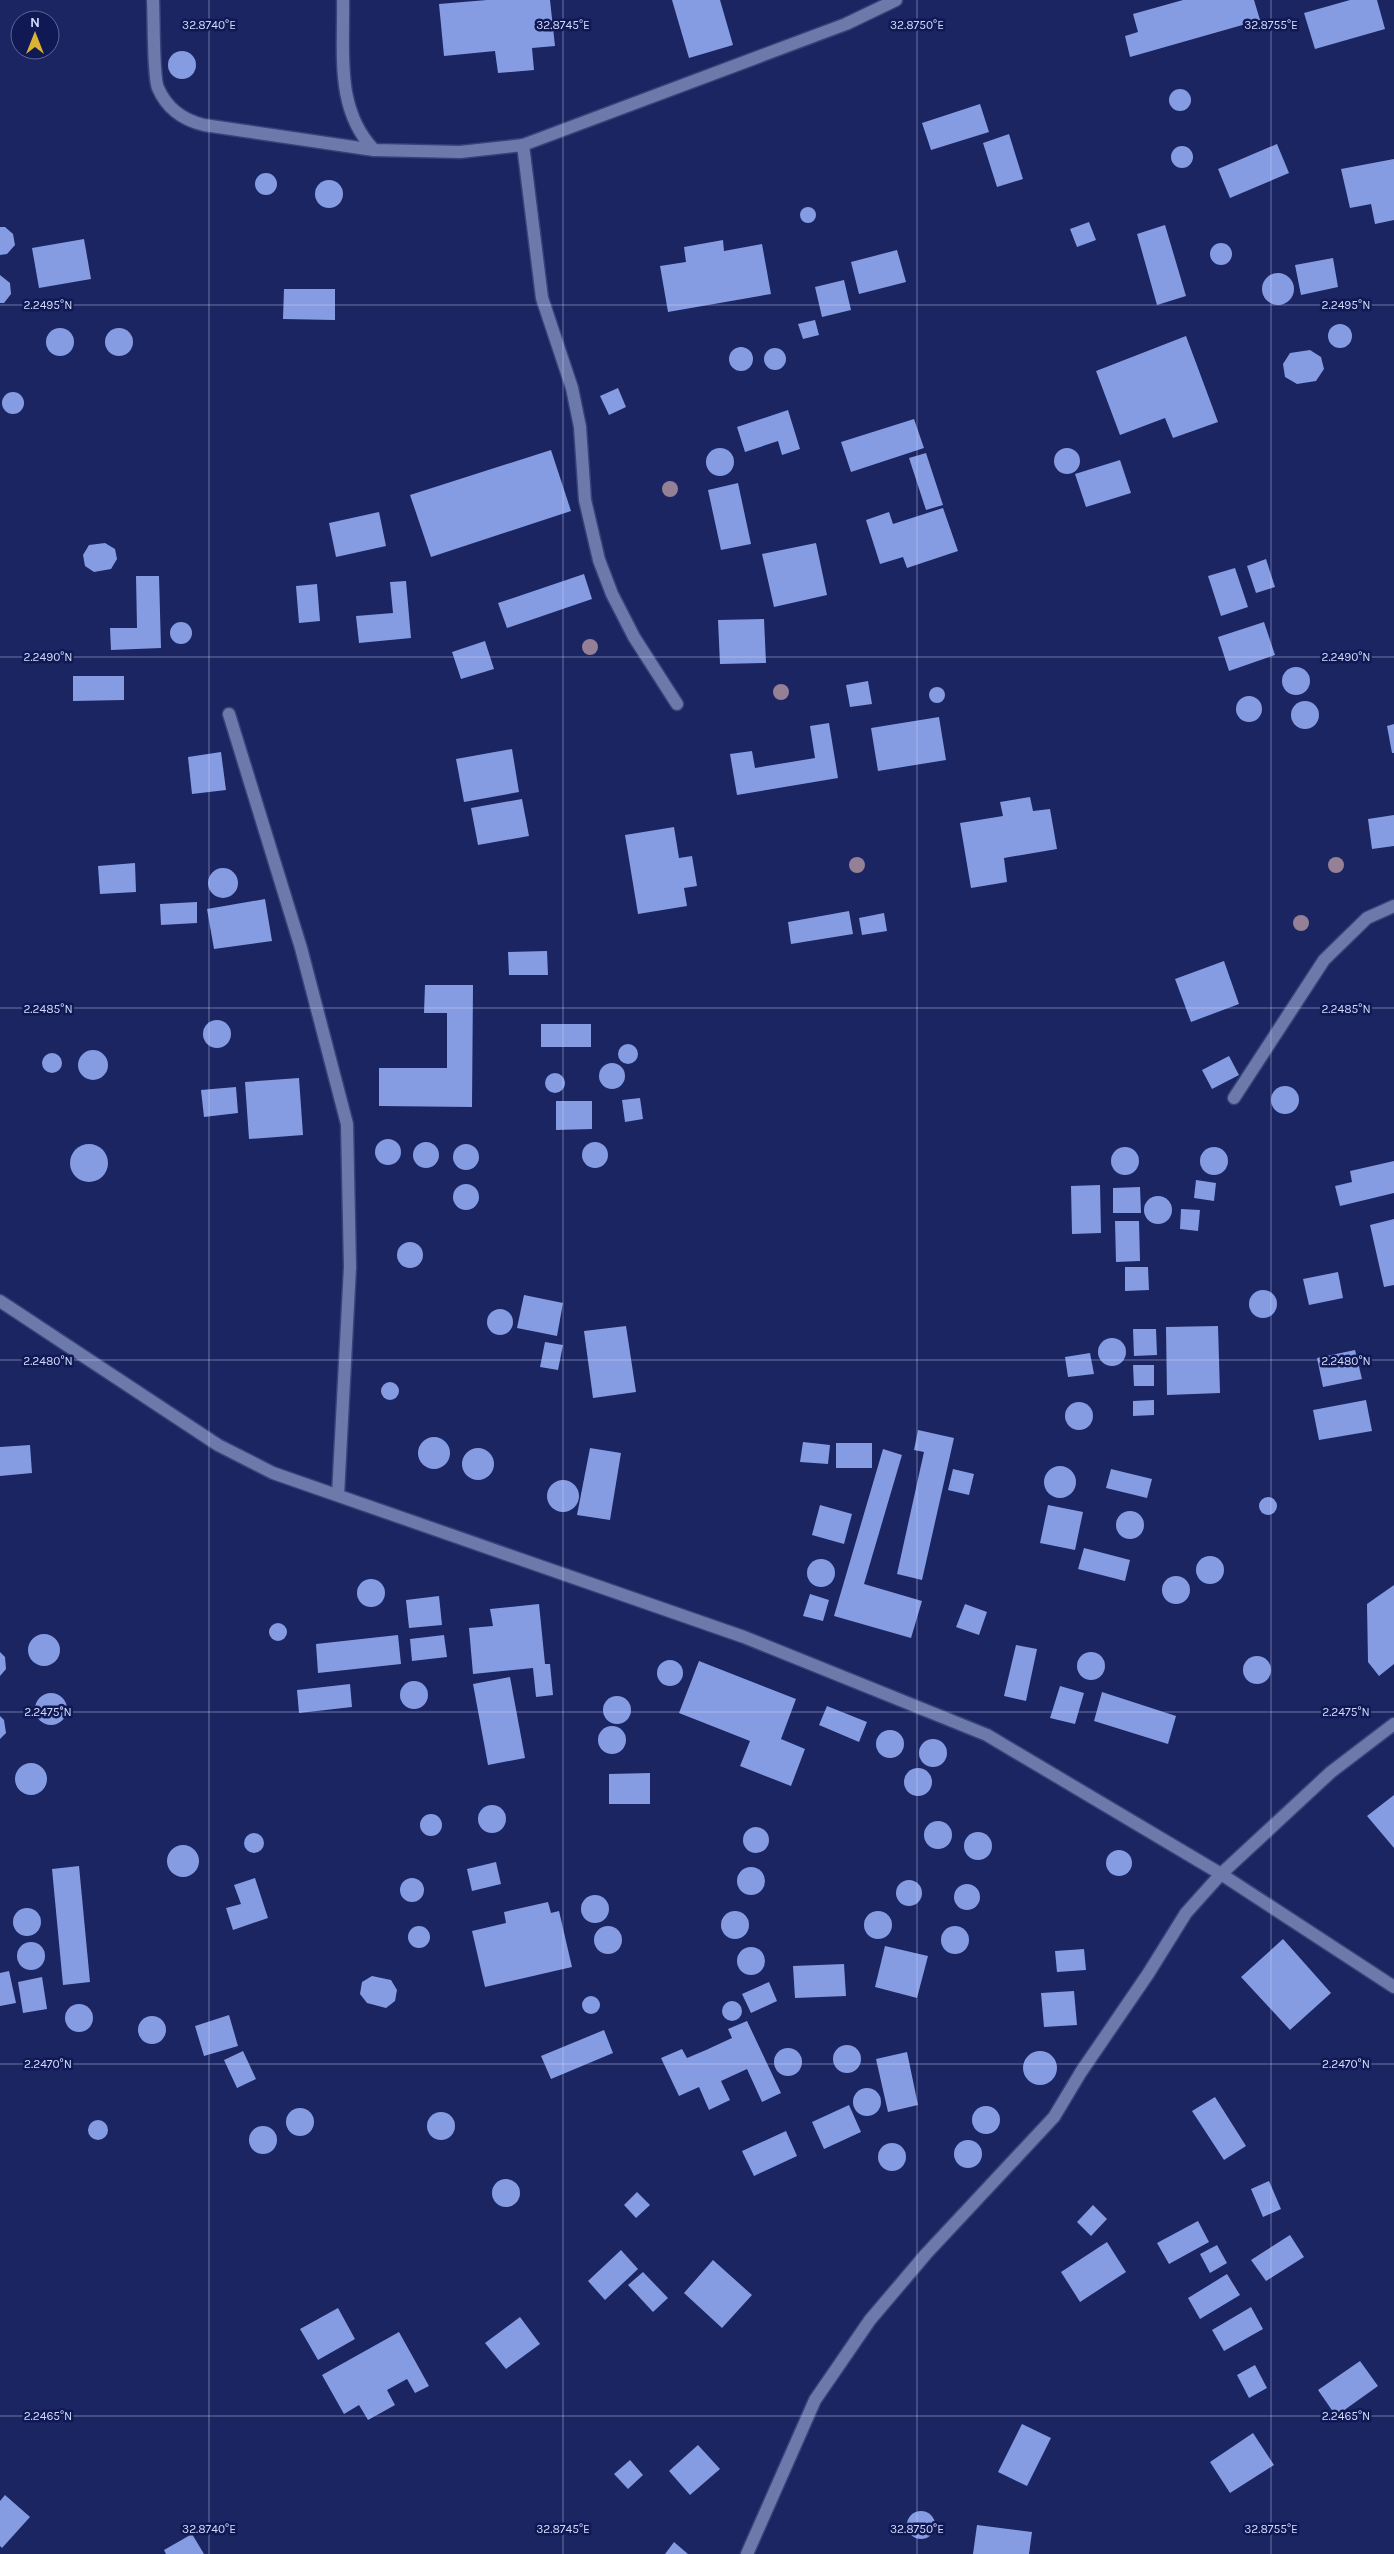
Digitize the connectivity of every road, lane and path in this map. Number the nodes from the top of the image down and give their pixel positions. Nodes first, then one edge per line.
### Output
1 (153, 0) edge
2 (343, 0) edge
3 (896, 0) edge
4 (523, 145) junction
5 (374, 150) junction
6 (677, 704) dead end
7 (228, 714) dead end
8 (1394, 906) edge
9 (1234, 1098) dead end
10 (0, 1301) edge
11 (338, 1495) junction
12 (1394, 1724) edge
13 (1221, 1874) junction
14 (1394, 1987) edge
15 (747, 2554) edge

1 - 5 street
2 - 5 street
3 - 4 street
4 - 5 street
4 - 6 street
7 - 11 street
8 - 9 street
10 - 11 street
11 - 13 street
12 - 13 street
13 - 14 street
13 - 15 street

